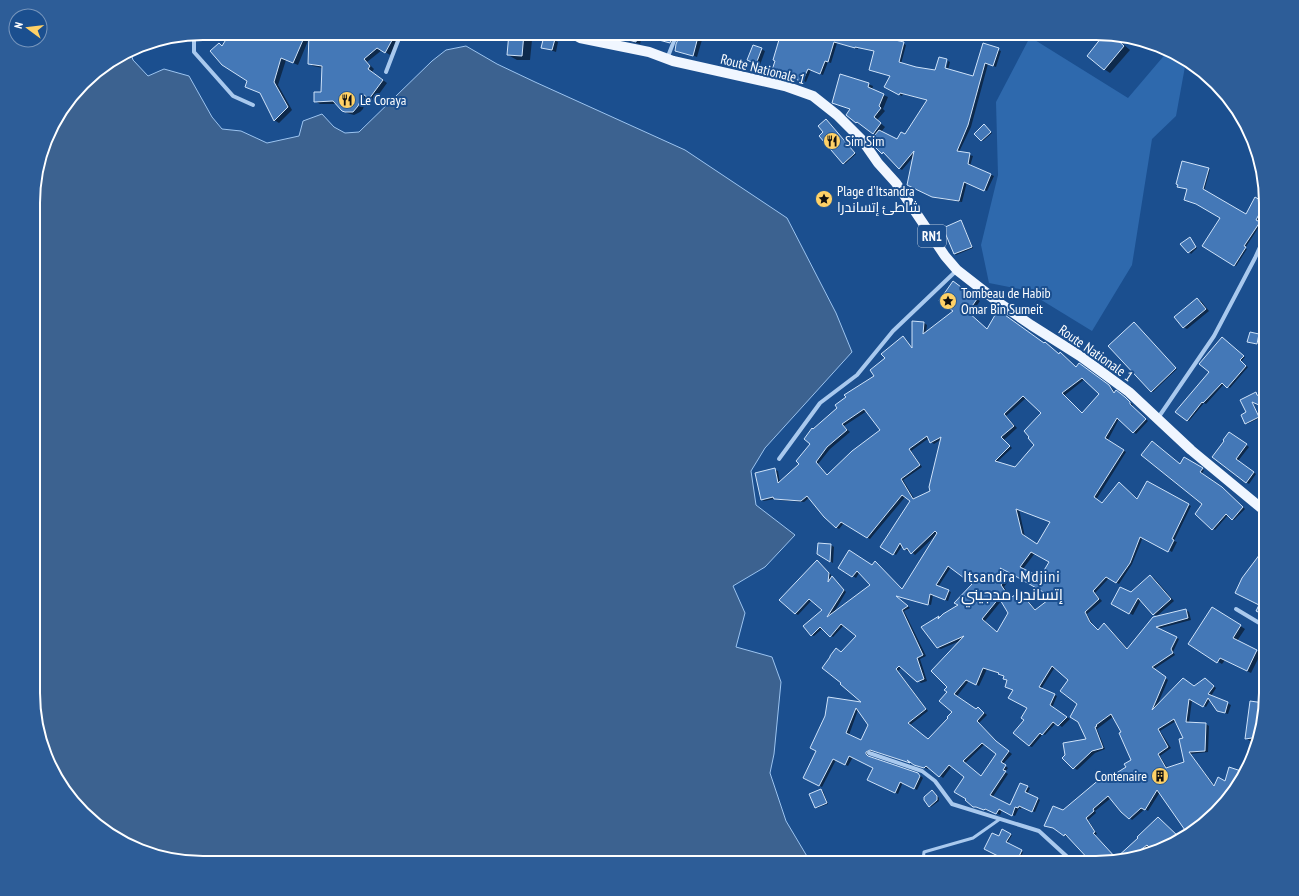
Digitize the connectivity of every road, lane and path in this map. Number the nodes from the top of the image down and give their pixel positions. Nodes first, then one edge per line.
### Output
1 (194, 40) edge
2 (398, 40) edge
3 (590, 40) edge
4 (674, 40) edge
5 (666, 59) junction
6 (386, 72) dead end
7 (253, 105) dead end
8 (1259, 248) edge
9 (957, 270) junction
10 (1158, 418) junction
11 (779, 459) dead end
12 (1259, 506) edge
13 (1236, 609) dead end
14 (1259, 623) edge
15 (869, 753) dead end
16 (1000, 819) junction
17 (924, 856) edge
18 (1066, 856) edge

1 - 7 street
2 - 6 street
3 - 5 main road, Route Nationale 1 / RN1
4 - 5 street
5 - 9 main road, Route Nationale 1 / RN1
8 - 10 street
9 - 10 main road, Route Nationale 1 / RN1
9 - 11 street
10 - 12 main road, Route Nationale 1 / RN1
13 - 14 street
15 - 16 street
16 - 17 lane
16 - 18 street

